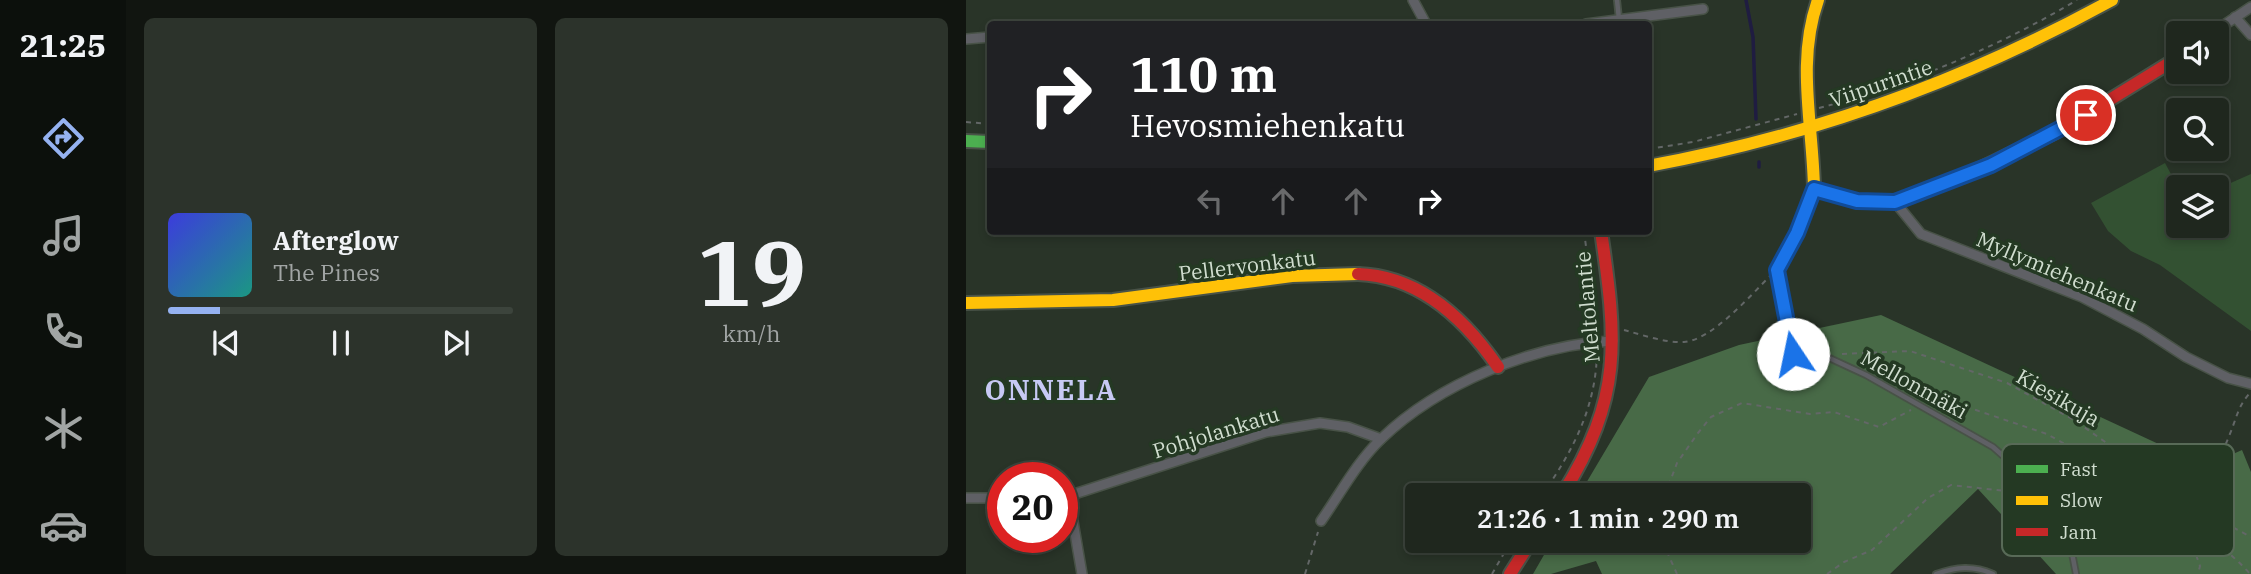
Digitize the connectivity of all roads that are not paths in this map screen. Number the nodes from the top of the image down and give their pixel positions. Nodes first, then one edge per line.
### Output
1 (1413, 0) edge
2 (1617, 0) edge
3 (1818, 0) edge
4 (2112, 0) edge
5 (2251, 7) edge
6 (1703, 9) dead end
7 (2235, 17) junction
8 (1619, 20) junction
9 (1424, 21) edge
10 (1611, 21) edge
11 (2229, 21) edge
12 (2251, 35) edge
13 (987, 37) edge
14 (966, 39) edge
15 (2166, 65) edge
16 (1812, 128) junction
17 (966, 141) edge
18 (987, 142) edge
19 (1652, 165) edge
20 (1814, 189) junction
21 (1895, 202) junction
22 (1601, 235) edge
23 (966, 303) edge
24 (1613, 335) junction
25 (1498, 367) junction
26 (2251, 384) edge
27 (1381, 439) junction
28 (2002, 455) edge
29 (1570, 483) edge
30 (1078, 494) edge
31 (966, 498) edge
32 (987, 498) edge
33 (1321, 521) road end
34 (1077, 553) edge
35 (1523, 553) edge
36 (2073, 556) edge
37 (1082, 574) edge
38 (1510, 574) edge
39 (1936, 574) edge
40 (1993, 574) edge
41 (2076, 574) edge

1 - 9 street
2 - 8 lane
3 - 16 street
4 - 16 street, Viipurintie
5 - 7 street
6 - 8 street
7 - 11 street
7 - 12 street
8 - 10 street
13 - 14 street
15 - 21 street
16 - 19 street, Viipurintie
16 - 20 street
17 - 18 street
20 - 21 street
20 - 28 lane, Mellonmäki
21 - 26 street, Myllymiehenkatu
22 - 24 street, Meltolantie
23 - 25 street, Pellervonkatu
24 - 25 street
24 - 29 street, Meltolantie
25 - 27 street
27 - 30 street, Pohjolankatu
27 - 33 street
31 - 32 street
34 - 37 street
35 - 38 street
36 - 41 lane, Mellonmäki
39 - 40 lane

